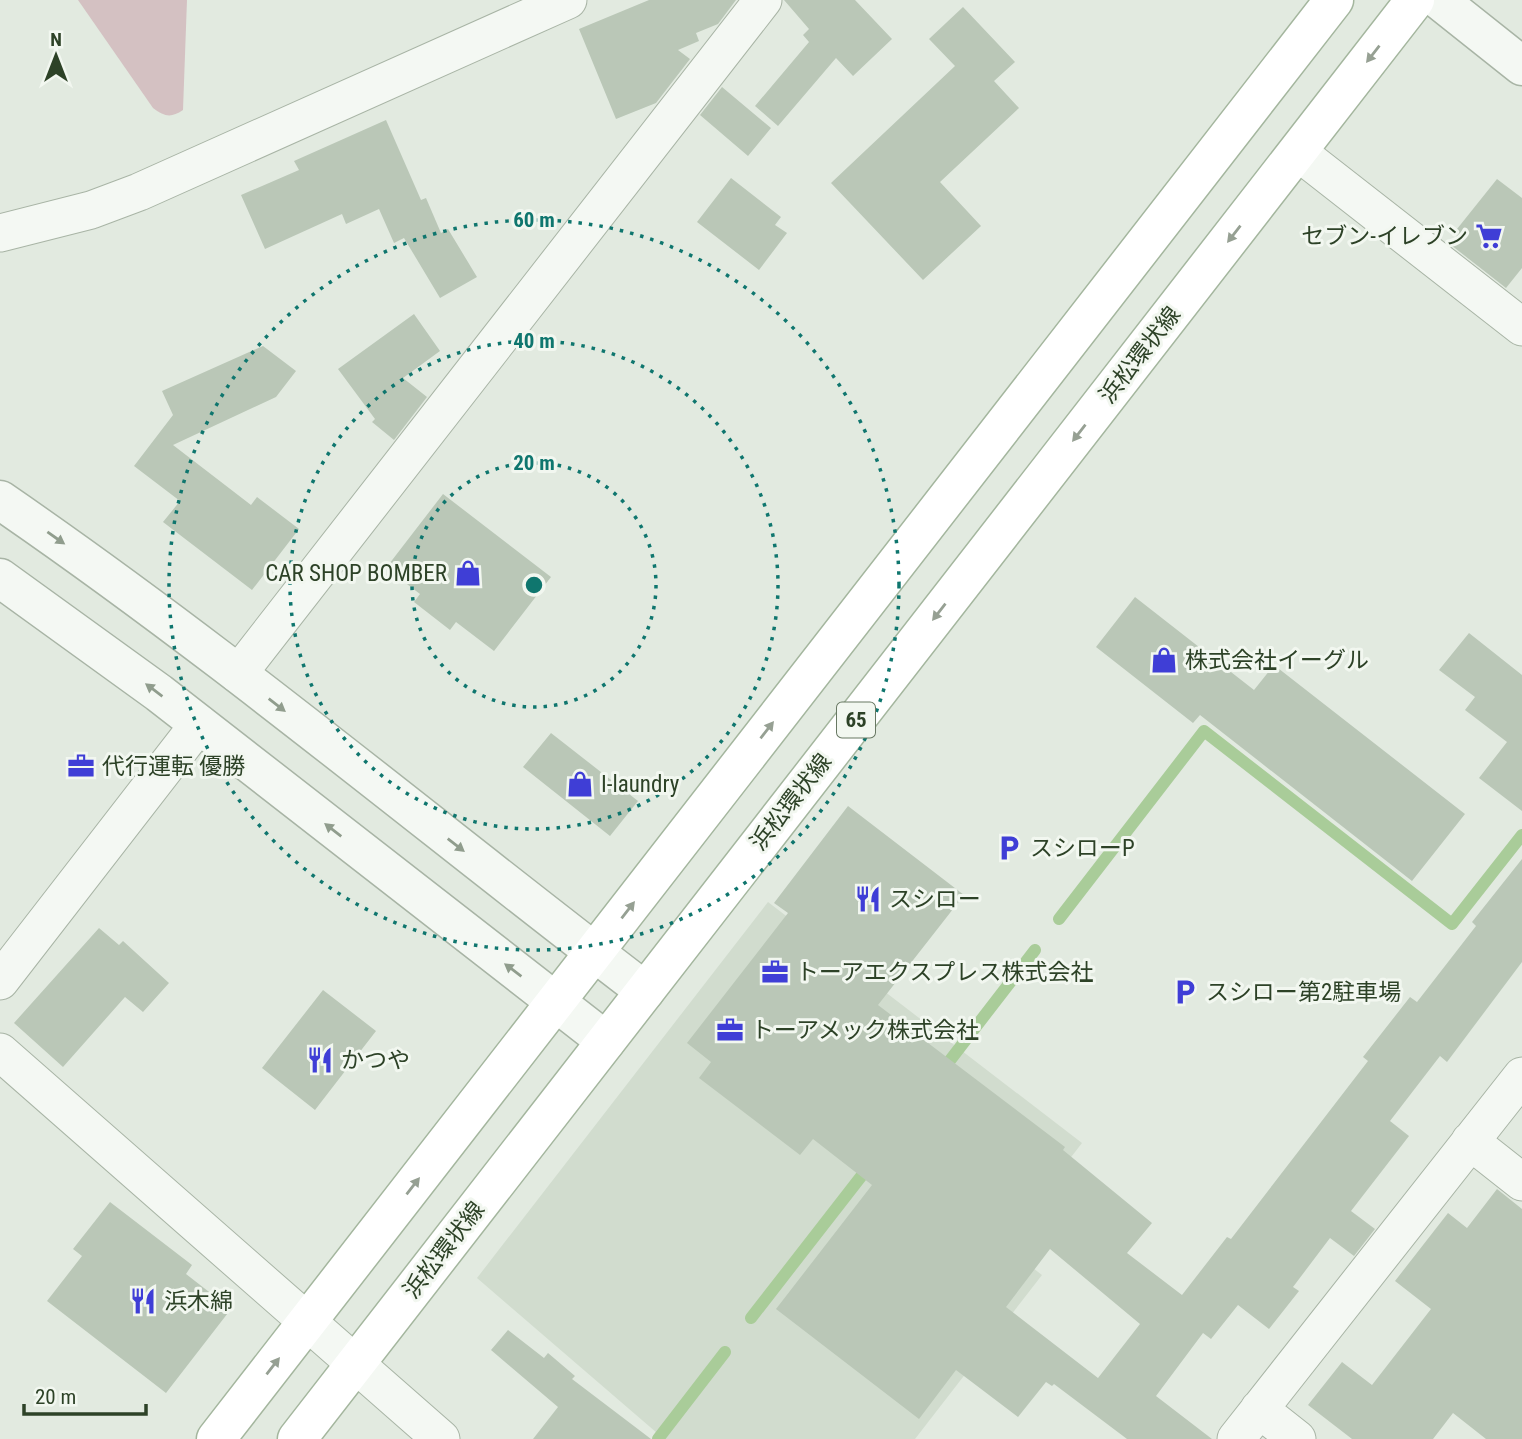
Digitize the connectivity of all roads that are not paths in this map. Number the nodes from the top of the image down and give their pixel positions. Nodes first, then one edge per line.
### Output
1 (568, 0) edge
2 (763, 0) edge
3 (1334, 0) edge
4 (1415, 0) edge
5 (1439, 0) edge
6 (1522, 66) edge
7 (1298, 152) junction
8 (0, 233) edge
9 (1522, 327) edge
10 (0, 500) edge
11 (0, 578) edge
12 (239, 674) junction
13 (199, 724) junction
14 (595, 952) junction
15 (0, 981) edge
16 (645, 991) junction
17 (556, 1003) junction
18 (606, 1041) junction
19 (0, 1052) edge
20 (1522, 1076) edge
21 (1471, 1141) junction
22 (1522, 1182) edge
23 (307, 1322) junction
24 (356, 1364) junction
25 (1259, 1409) junction
26 (216, 1439) edge
27 (297, 1439) edge
28 (441, 1439) edge
29 (1236, 1439) edge
30 (1297, 1439) edge

1 - 8 street
2 - 12 street
14 -> 3 main road
4 -> 7 main road, 浜松環状線 / 65
5 - 6 street
7 - 9 street
7 -> 16 main road, 浜松環状線 / 65
10 -> 12 street
13 -> 11 street
12 -> 14 street
13 - 15 street
17 -> 13 street
14 - 16 street
14 - 17 main road
16 - 18 main road, 浜松環状線 / 65
17 - 18 street
23 -> 17 main road
18 - 24 main road, 浜松環状線 / 65
19 - 23 street
20 - 21 street
21 - 22 street
21 - 25 street
23 - 24 street
26 -> 23 main road
24 - 27 main road, 浜松環状線 / 65
24 - 28 street
25 - 29 street
25 - 30 street

